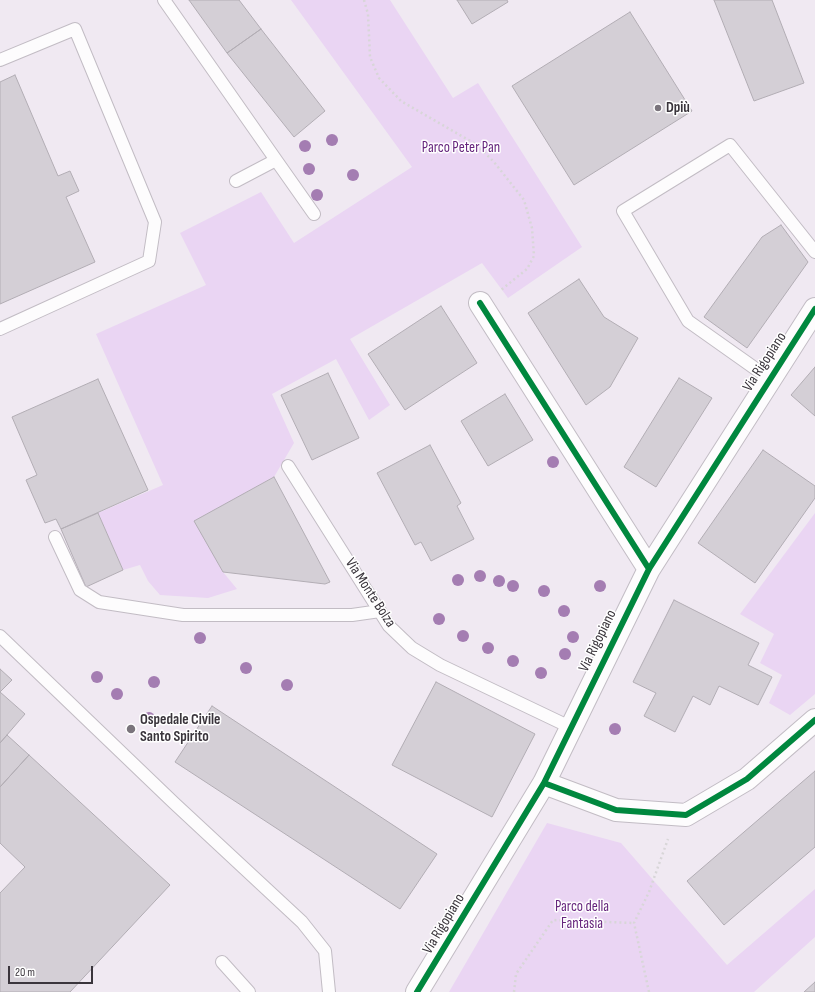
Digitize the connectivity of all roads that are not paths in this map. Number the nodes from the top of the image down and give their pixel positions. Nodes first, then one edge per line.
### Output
1 (164, 0) edge
2 (0, 60) edge
3 (276, 160) junction
4 (236, 180) dead end
5 (314, 214) dead end
6 (815, 252) edge
7 (480, 303) road end
8 (815, 309) edge
9 (0, 329) edge
10 (770, 379) junction
11 (288, 466) dead end
12 (55, 537) dead end
13 (649, 569) junction
14 (380, 611) junction
15 (0, 636) edge
16 (815, 720) edge
17 (570, 727) junction
18 (544, 783) junction
19 (222, 962) dead end
20 (249, 992) edge
21 (329, 992) edge
22 (418, 992) edge

1 - 3 lane
2 - 9 lane
3 - 4 lane
3 - 5 lane
6 - 10 lane
7 - 13 street
8 - 10 street, Via Rigopiano
10 - 13 street, Via Rigopiano
11 - 14 lane, Via Monte Bolza
12 - 14 lane
13 - 17 street, Via Rigopiano
14 - 17 lane, Via Monte Bolza
15 - 21 lane
16 - 18 street
17 - 18 street, Via Rigopiano
18 - 22 street, Via Rigopiano
19 - 20 lane

